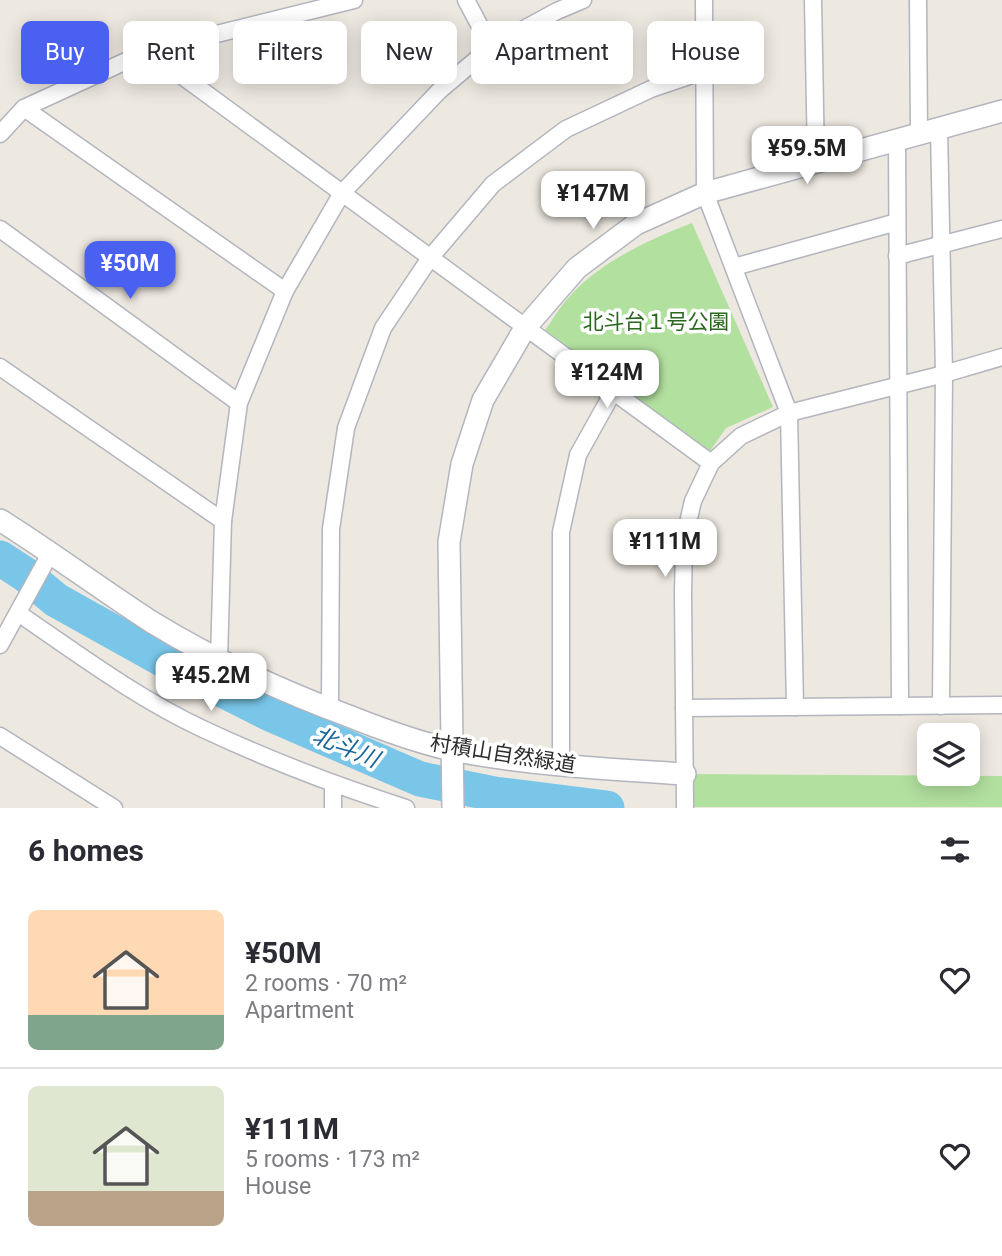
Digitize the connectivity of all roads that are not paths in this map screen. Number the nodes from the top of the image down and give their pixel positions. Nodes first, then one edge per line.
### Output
1 (354, 0) edge
2 (466, 0) edge
3 (583, 0) edge
4 (704, 0) edge
5 (813, 0) edge
6 (918, 0) edge
7 (477, 21) edge
8 (539, 21) edge
9 (704, 21) edge
10 (219, 33) edge
11 (123, 62) edge
12 (471, 64) edge
13 (193, 84) edge
14 (666, 84) edge
15 (704, 84) edge
16 (24, 108) junction
17 (1002, 111) edge
18 (929, 130) junction
19 (0, 134) edge
20 (897, 139) junction
21 (816, 161) junction
22 (342, 193) junction
23 (705, 193) junction
24 (897, 222) junction
25 (0, 229) edge
26 (1002, 229) edge
27 (941, 245) junction
28 (897, 256) junction
29 (430, 258) junction
30 (734, 267) junction
31 (285, 291) junction
32 (525, 328) junction
33 (1002, 357) edge
34 (0, 367) edge
35 (944, 374) junction
36 (897, 385) junction
37 (612, 392) junction
38 (239, 403) junction
39 (789, 413) junction
40 (711, 463) junction
41 (0, 520) edge
42 (223, 521) junction
43 (48, 557) junction
44 (22, 606) junction
45 (0, 645) edge
46 (219, 659) junction
47 (1002, 705) edge
48 (900, 706) junction
49 (941, 706) junction
50 (795, 707) junction
51 (684, 708) junction
52 (330, 709) junction
53 (0, 736) edge
54 (452, 756) junction
55 (561, 765) junction
56 (685, 780) junction
57 (333, 785) junction
58 (114, 808) edge
59 (333, 808) edge
60 (406, 808) edge
61 (453, 808) edge
62 (685, 808) edge

1 - 10 street
2 - 7 street
3 - 8 street
4 - 9 street
5 - 21 street
6 - 18 street
11 - 16 street
12 - 22 street
13 - 22 street
14 - 29 street
15 - 23 street
16 - 19 street
16 - 31 street
17 - 18 street
18 - 20 street
18 - 27 street
20 - 21 street
20 - 24 street
21 - 23 street
22 - 29 street
22 - 31 street
23 - 30 street
23 - 32 street
24 - 28 street
24 - 30 street
25 - 38 street
26 - 27 street
27 - 28 street
27 - 35 street
28 - 36 street
29 - 32 street
29 - 52 street
30 - 39 street
31 - 38 street
32 - 37 street
32 - 54 street
33 - 35 street
34 - 42 street
35 - 36 street
35 - 49 street
36 - 39 street
36 - 48 street
37 - 40 street
37 - 55 street
38 - 42 street
39 - 40 street
39 - 50 street
40 - 51 street
41 - 43 street, 村積山自然緑道
42 - 46 street
43 - 44 street
43 - 46 street, 村積山自然緑道
44 - 45 street
44 - 57 street
46 - 52 street, 村積山自然緑道
47 - 49 street
48 - 49 street
48 - 50 street
50 - 51 street
51 - 56 street
52 - 54 street, 村積山自然緑道
53 - 58 street
54 - 55 street, 村積山自然緑道
54 - 61 street
55 - 56 street, 村積山自然緑道
56 - 62 street
57 - 59 street
57 - 60 street

